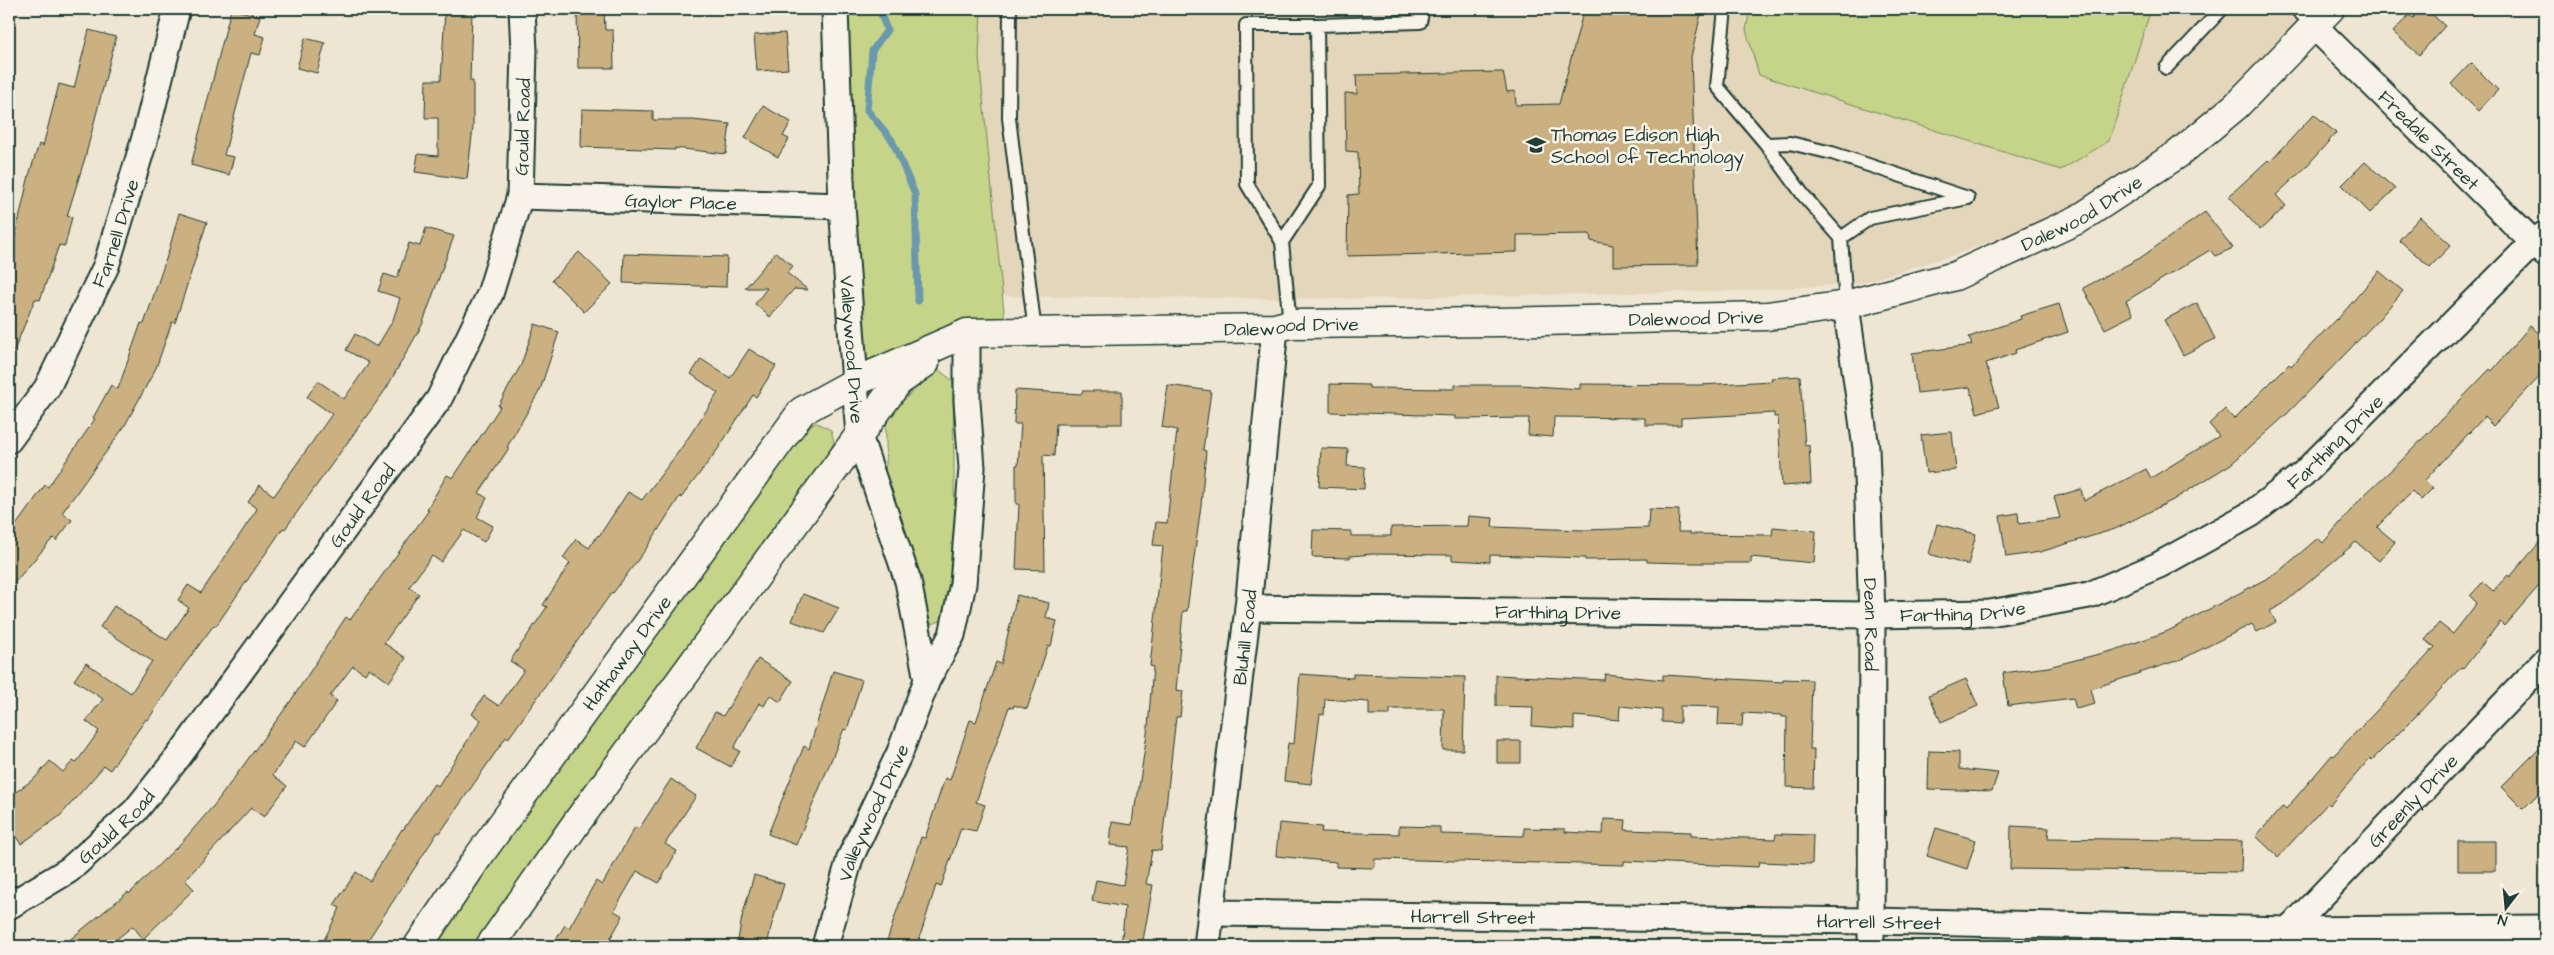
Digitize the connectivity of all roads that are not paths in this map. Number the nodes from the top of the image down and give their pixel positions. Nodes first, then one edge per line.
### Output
1 (177, 9) edge
2 (522, 9) edge
3 (835, 9) edge
4 (1010, 9) edge
5 (1423, 9) edge
6 (1725, 9) edge
7 (2222, 9) edge
8 (2313, 14) edge
9 (1317, 25) junction
10 (2166, 68) dead end
11 (1766, 144) junction
12 (520, 196) junction
13 (842, 206) junction
14 (1840, 238) junction
15 (1282, 242) junction
16 (2541, 244) edge
17 (1846, 305) junction
18 (1283, 326) junction
19 (1035, 332) junction
20 (968, 333) junction
21 (855, 382) junction
22 (859, 436) junction
23 (9, 440) edge
24 (1248, 608) junction
25 (1872, 615) junction
26 (2545, 661) edge
27 (927, 680) junction
28 (9, 906) edge
29 (1211, 913) junction
30 (1871, 921) junction
31 (2545, 928) edge
32 (2289, 938) edge
33 (418, 946) edge
34 (490, 946) edge
35 (825, 946) edge
36 (1207, 946) edge
37 (1871, 946) edge

1 - 23 street, Farnell Drive
2 - 12 street, Gould Road
3 - 13 street, Valleywood Drive
4 - 19 lane
5 - 9 lane
6 - 11 lane
7 - 10 lane
8 - 16 street, Fredale Street
8 - 17 street, Dalewood Drive
9 - 15 lane
9 - 15 lane
11 - 14 lane
11 - 14 lane
12 - 13 street, Gaylor Place
12 - 28 street, Gould Road
13 - 21 street, Valleywood Drive
14 - 17 lane
15 - 18 lane
16 - 25 street, Farthing Drive
17 - 18 street, Dalewood Drive
17 - 25 street, Dean Road
18 - 19 street, Dalewood Drive
18 - 24 street, Bluhill Road
19 - 20 street, Dalewood Drive
20 - 21 street, Dalewood Drive
20 - 22 street
20 - 27 street, Valleywood Drive
21 - 22 street, Valleywood Drive
21 - 33 street, Hathaway Drive
22 - 27 street, Valleywood Drive
22 - 34 street
24 - 25 street, Farthing Drive
24 - 29 street, Bluhill Road
25 - 30 street, Dean Road
26 - 32 street, Greenly Drive
27 - 35 street, Valleywood Drive
29 - 30 street, Harrell Street
29 - 36 street, Bluhill Road
30 - 32 street, Harrell Street
30 - 37 street, Dean Road
31 - 32 street, Harrell Street

